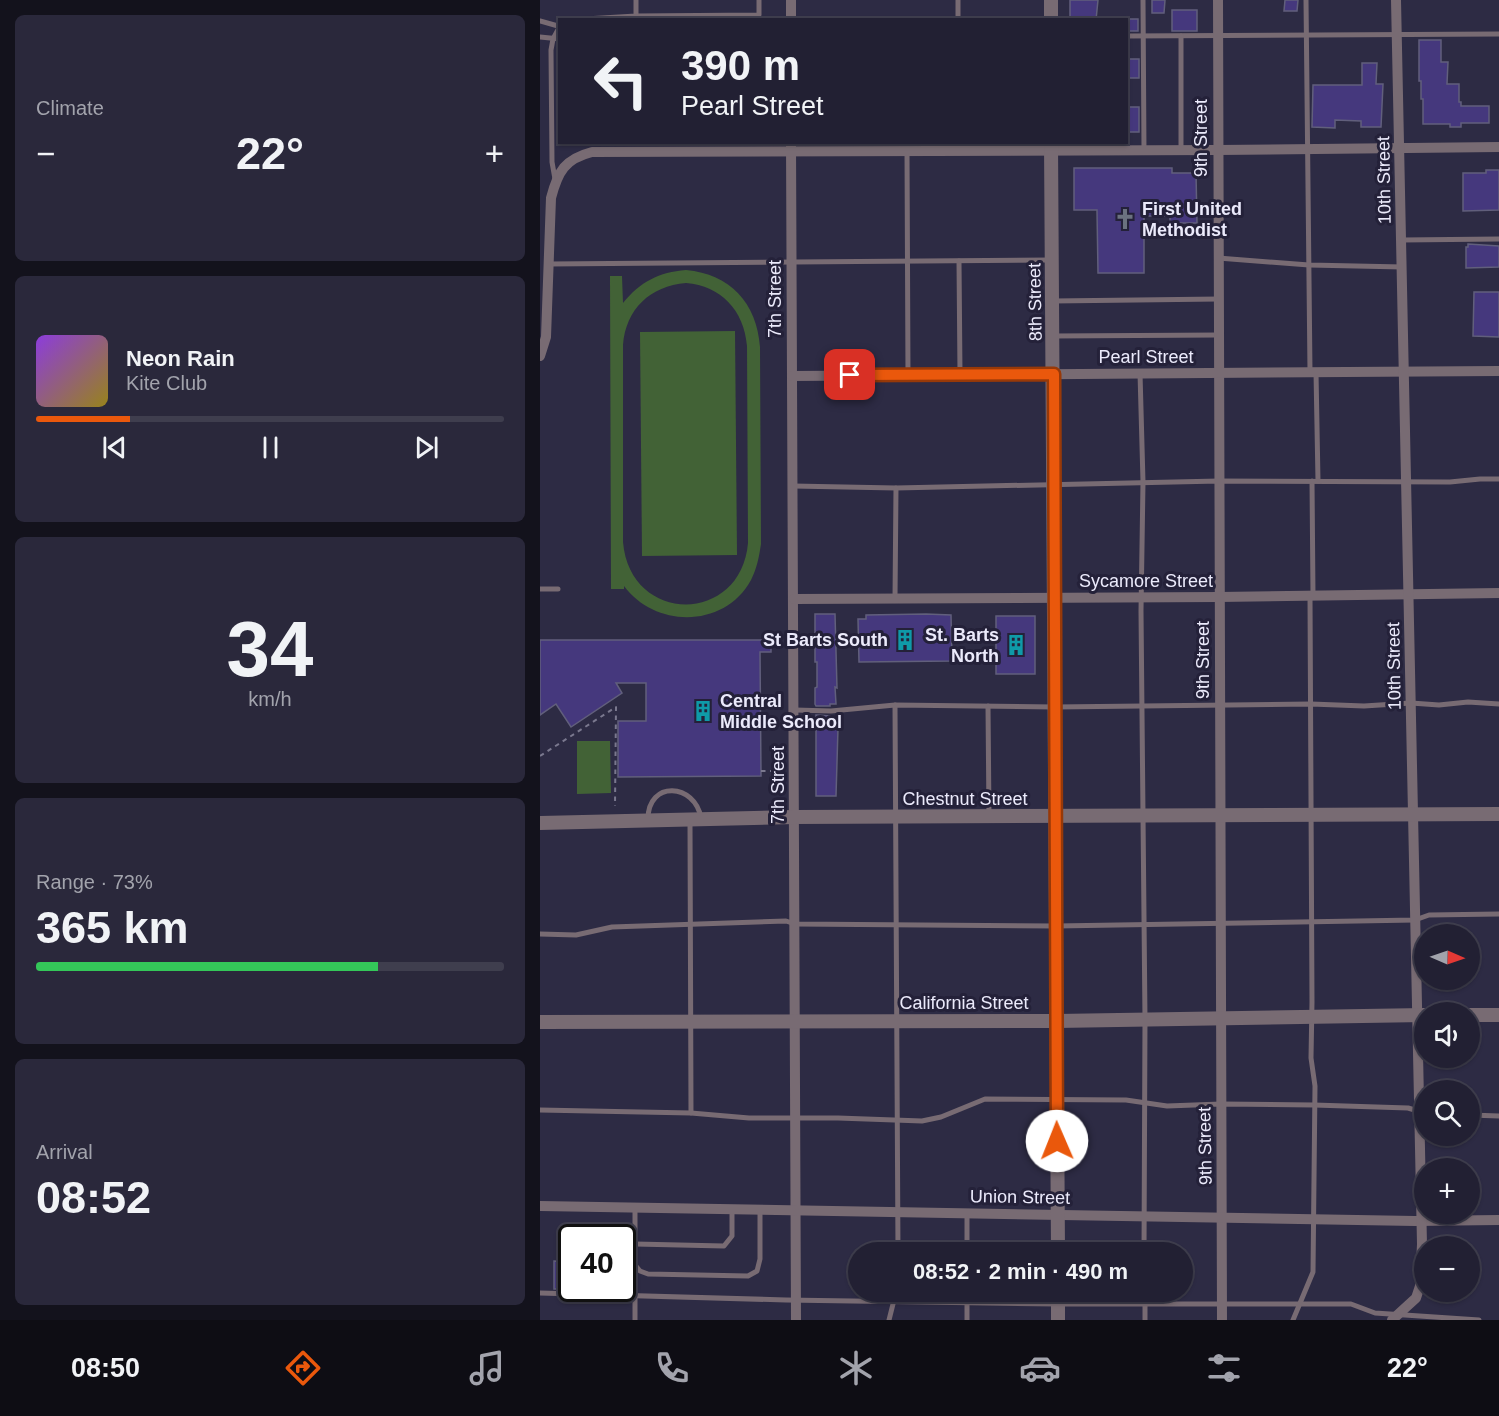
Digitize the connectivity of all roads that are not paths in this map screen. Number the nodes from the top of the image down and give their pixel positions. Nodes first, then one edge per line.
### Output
1 (636, 0) edge
2 (759, 0) edge
3 (791, 0) edge
4 (958, 0) edge
5 (1051, 0) edge
6 (1143, 0) edge
7 (1218, 0) edge
8 (1306, 0) edge
9 (1396, 0) edge
10 (636, 16) junction
11 (602, 18) edge
12 (791, 18) edge
13 (958, 18) edge
14 (1051, 18) edge
15 (540, 21) edge
16 (558, 26) edge
17 (1499, 34) edge
18 (1218, 35) junction
19 (1397, 35) junction
20 (1128, 36) edge
21 (1144, 36) junction
22 (1181, 36) junction
23 (1307, 36) junction
24 (540, 37) edge
25 (556, 39) edge
26 (1051, 146) edge
27 (791, 147) edge
28 (1400, 147) junction
29 (1499, 147) edge
30 (1308, 149) junction
31 (1144, 150) junction
32 (1181, 150) junction
33 (1218, 150) junction
34 (907, 151) junction
35 (555, 181) junction
36 (1499, 239) edge
37 (1402, 240) junction
38 (1218, 258) junction
39 (1053, 260) junction
40 (909, 261) junction
41 (959, 261) junction
42 (791, 262) junction
43 (549, 264) junction
44 (1309, 265) junction
45 (1403, 267) junction
46 (1219, 300) junction
47 (1053, 301) junction
48 (1219, 335) junction
49 (1053, 336) junction
50 (540, 356) edge
51 (1405, 371) junction
52 (1499, 371) edge
53 (1313, 372) junction
54 (1140, 373) junction
55 (1219, 373) junction
56 (960, 374) junction
57 (1054, 374) junction
58 (908, 375) junction
59 (792, 376) junction
60 (1499, 479) edge
61 (1219, 481) junction
62 (1315, 481) junction
63 (1143, 482) junction
64 (1407, 482) junction
65 (1054, 484) junction
66 (793, 486) junction
67 (896, 488) junction
68 (540, 589) edge
69 (558, 589) dead end
70 (1409, 593) junction
71 (1499, 593) edge
72 (1311, 596) junction
73 (1219, 597) junction
74 (1054, 598) junction
75 (1141, 598) junction
76 (794, 599) junction
77 (896, 599) junction
78 (1411, 703) junction
79 (1311, 704) junction
80 (1499, 704) edge
81 (896, 705) junction
82 (1219, 705) junction
83 (988, 706) junction
84 (1142, 706) junction
85 (1054, 707) junction
86 (795, 710) junction
87 (1413, 814) junction
88 (1499, 814) edge
89 (1312, 815) junction
90 (1219, 816) junction
91 (795, 817) junction
92 (895, 817) junction
93 (988, 817) junction
94 (1055, 817) junction
95 (1144, 817) junction
96 (695, 820) junction
97 (648, 821) junction
98 (540, 823) edge
99 (1499, 914) edge
100 (1415, 920) junction
101 (1312, 921) junction
102 (1220, 922) junction
103 (691, 924) junction
104 (795, 924) junction
105 (1144, 924) junction
106 (896, 925) junction
107 (1056, 926) junction
108 (540, 934) edge
109 (1420, 1002) edge
110 (1414, 1015) edge
111 (1480, 1015) edge
112 (1499, 1015) edge
113 (1312, 1016) junction
114 (1220, 1018) junction
115 (1145, 1019) junction
116 (1057, 1021) junction
117 (540, 1022) edge
118 (690, 1022) junction
119 (795, 1022) junction
120 (896, 1022) junction
121 (1056, 1101) junction
122 (1144, 1102) junction
123 (1221, 1104) junction
124 (1314, 1105) junction
125 (540, 1110) edge
126 (1414, 1110) edge
127 (691, 1113) junction
128 (1480, 1115) edge
129 (1499, 1116) edge
130 (795, 1118) junction
131 (898, 1120) junction
132 (540, 1206) edge
133 (636, 1208) junction
134 (732, 1209) junction
135 (760, 1210) junction
136 (796, 1210) junction
137 (897, 1212) junction
138 (967, 1213) junction
139 (1058, 1214) junction
140 (1144, 1216) junction
141 (1222, 1218) junction
142 (1315, 1219) junction
143 (1414, 1221) edge
144 (1480, 1221) edge
145 (1499, 1221) edge
146 (636, 1224) edge
147 (1421, 1224) edge
148 (898, 1242) edge
149 (967, 1242) edge
150 (1058, 1242) edge
151 (1144, 1242) edge
152 (636, 1244) edge
153 (636, 1266) edge
154 (540, 1293) edge
155 (558, 1294) edge
156 (636, 1296) edge
157 (796, 1301) junction
158 (635, 1302) edge
159 (848, 1302) edge
160 (892, 1302) joint
161 (985, 1302) edge
162 (1058, 1302) edge
163 (1116, 1302) edge
164 (967, 1303) junction
165 (1145, 1304) junction
166 (1301, 1304) junction
167 (1222, 1305) junction
168 (1395, 1317) edge
169 (635, 1320) edge
170 (796, 1320) edge
171 (889, 1320) edge
172 (967, 1320) edge
173 (1059, 1320) edge
174 (1145, 1320) edge
175 (1222, 1320) edge
176 (1293, 1320) edge
177 (1479, 1320) edge

1 - 10 lane
2 - 10 lane
3 - 12 street
4 - 13 lane
5 - 14 street
6 - 21 lane
7 - 18 street, 9th Street
8 - 23 lane
9 - 19 street, 10th Street
10 - 11 lane
15 - 16 lane
17 - 19 lane
18 - 22 lane
18 - 23 lane
18 - 33 street, 9th Street
19 - 23 lane
19 - 28 street, 10th Street
20 - 21 lane
21 - 22 lane
21 - 31 lane
22 - 32 lane
23 - 30 lane
24 - 25 lane
25 - 35 lane
26 - 31 street
26 - 34 street
26 - 39 street, 8th Street
27 - 34 street
27 - 35 street
27 - 42 street, 7th Street
28 - 29 street
28 - 30 street
28 - 37 street, 10th Street
30 - 33 street
30 - 44 lane
31 - 32 street
32 - 33 street
33 - 38 street, 9th Street
34 - 40 lane
35 - 43 street
36 - 37 lane
37 - 45 street, 10th Street
38 - 44 lane
38 - 46 street, 9th Street
39 - 41 lane
39 - 47 street, 8th Street
40 - 41 lane
40 - 42 lane
40 - 58 lane
41 - 56 lane
42 - 43 lane
42 - 59 street, 7th Street
43 - 50 street
44 - 45 lane
44 - 53 lane
45 - 51 street, 10th Street
46 - 47 lane
46 - 48 street, 9th Street
47 - 49 street, 8th Street
48 - 49 lane
48 - 55 street, 9th Street
49 - 57 street, 8th Street
51 - 52 street, Pearl Street
51 - 53 street, Pearl Street
51 - 64 street, 10th Street
53 - 55 street, Pearl Street
53 - 62 lane
54 - 55 street, Pearl Street
54 - 57 street, Pearl Street
54 - 63 lane
55 - 61 street, 9th Street
56 - 57 street, Pearl Street
56 - 58 street, Pearl Street
57 - 65 street, 8th Street
58 - 59 street, Pearl Street
59 - 66 street, 7th Street
60 - 64 lane
61 - 62 lane
61 - 63 lane
61 - 73 street, 9th Street
62 - 64 lane
62 - 72 lane
63 - 65 lane
63 - 75 lane
64 - 70 street, 10th Street
65 - 67 lane
65 - 74 street, 8th Street
66 - 67 lane
66 - 76 street, 7th Street
67 - 77 lane
68 - 69 lane
70 - 71 street, Sycamore Street
70 - 72 street, Sycamore Street
70 - 78 street, 10th Street
72 - 73 street, Sycamore Street
72 - 79 lane
73 - 75 street, Sycamore Street
73 - 82 street, 9th Street
74 - 75 street, Sycamore Street
74 - 77 street, Sycamore Street
74 - 85 street, 8th Street
75 - 84 lane
76 - 77 street, Sycamore Street
76 - 86 street, 7th Street
78 - 79 lane
78 - 80 lane
78 - 87 street, 10th Street
79 - 82 lane
79 - 89 lane
81 - 83 lane
81 - 86 lane
81 - 92 lane
82 - 84 lane
82 - 90 street, 9th Street
83 - 85 lane
83 - 93 lane
84 - 85 lane
84 - 95 lane
85 - 94 street, 8th Street
86 - 91 street, 7th Street
87 - 88 street, Chestnut Street
87 - 89 street, Chestnut Street
87 - 100 street, 10th Street
89 - 90 street, Chestnut Street
89 - 101 lane
90 - 95 street, Chestnut Street
90 - 102 street, 9th Street
91 - 92 street, Chestnut Street
91 - 96 street, Chestnut Street
91 - 104 street, 7th Street
92 - 93 street, Chestnut Street
92 - 106 lane
93 - 94 street, Chestnut Street
94 - 95 street, Chestnut Street
94 - 107 street, 8th Street
95 - 105 lane
96 - 97 street, Chestnut Street
96 - 97 lane
96 - 103 lane
97 - 98 street, Chestnut Street
99 - 100 lane
100 - 101 lane
100 - 109 street, 10th Street
101 - 102 lane
101 - 113 lane
102 - 105 lane
102 - 114 street, 9th Street
103 - 104 lane
103 - 108 lane
103 - 118 lane
104 - 106 lane
104 - 119 street, 7th Street
105 - 107 lane
105 - 115 lane
106 - 107 lane
106 - 120 lane
107 - 116 street, 8th Street
110 - 113 street, California Street
111 - 112 street
113 - 114 street, California Street
113 - 124 lane
114 - 115 street, California Street
114 - 123 street, 9th Street
115 - 116 street, California Street
115 - 122 lane
116 - 120 street, California Street
116 - 121 street, 8th Street
117 - 118 street, California Street
118 - 119 street, California Street
118 - 127 lane
119 - 120 street, California Street
119 - 130 street, 7th Street
120 - 131 lane
121 - 122 lane
121 - 131 lane
121 - 139 street, 8th Street
122 - 123 lane
122 - 140 lane
123 - 124 lane
123 - 141 street, 9th Street
124 - 126 lane
124 - 142 lane
125 - 127 lane
127 - 130 lane
128 - 129 lane
130 - 131 lane
130 - 136 street, 7th Street
131 - 137 lane
132 - 133 street, Union Street
133 - 134 street, Union Street
133 - 146 lane
134 - 135 street, Union Street
134 - 152 lane
135 - 136 street, Union Street
135 - 153 lane
136 - 137 street, Union Street
136 - 157 street, 7th Street
137 - 138 street, Union Street
137 - 148 lane
138 - 139 street, Union Street
138 - 149 lane
139 - 140 street, Union Street
139 - 150 street, 8th Street
140 - 141 street, Union Street
140 - 151 lane
141 - 142 street, Union Street
141 - 167 street, 9th Street
142 - 143 street, Union Street
142 - 166 lane
144 - 145 street, Union Street
147 - 168 street, 10th Street
154 - 155 lane
156 - 157 lane
157 - 159 lane
157 - 170 street, 7th Street
158 - 169 lane
160 - 164 lane
160 - 171 lane
161 - 164 lane
162 - 173 street
163 - 165 lane
164 - 172 lane
165 - 167 lane
165 - 174 lane
166 - 167 lane
166 - 168 lane
166 - 176 lane
167 - 175 street, 9th Street
168 - 177 lane

